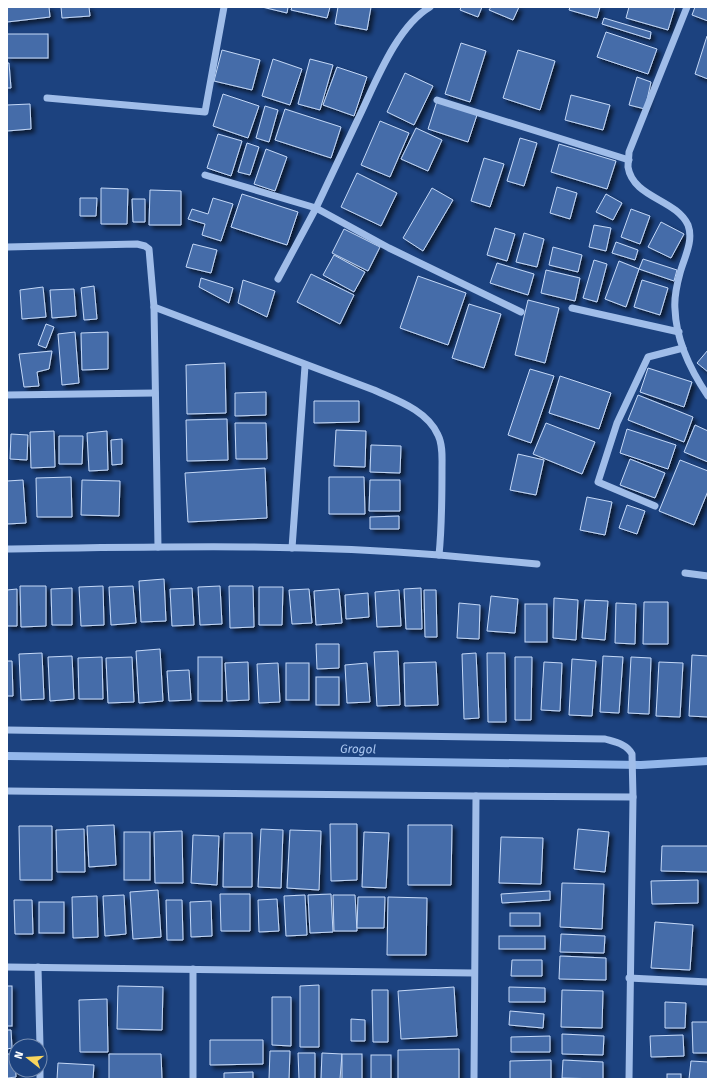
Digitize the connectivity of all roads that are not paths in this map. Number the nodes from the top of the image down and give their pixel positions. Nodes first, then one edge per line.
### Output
1 (224, 7) edge
2 (430, 7) edge
3 (686, 7) edge
4 (46, 98) dead end
5 (437, 100) dead end
6 (629, 160) junction
7 (205, 175) dead end
8 (316, 208) junction
9 (7, 247) edge
10 (278, 279) dead end
11 (154, 307) junction
12 (572, 308) dead end
13 (521, 312) dead end
14 (679, 332) junction
15 (683, 348) junction
16 (305, 366) junction
17 (155, 394) junction
18 (7, 395) edge
19 (708, 396) edge
20 (655, 506) dead end
21 (158, 547) junction
22 (292, 548) junction
23 (7, 549) edge
24 (439, 555) junction
25 (537, 564) dead end
26 (685, 573) dead end
27 (708, 576) edge
28 (7, 730) edge
29 (7, 791) edge
30 (476, 796) junction
31 (633, 797) junction
32 (7, 967) edge
33 (38, 967) junction
34 (193, 969) junction
35 (474, 973) junction
36 (629, 978) junction
37 (708, 982) edge
38 (40, 1038) edge
39 (192, 1079) edge
40 (474, 1079) edge
41 (629, 1079) edge

1 - 4 street
2 - 8 street
3 - 6 street
5 - 6 street
6 - 14 street
7 - 8 street
8 - 10 street
8 - 13 street
9 - 11 street
11 - 16 street
11 - 17 street
12 - 14 street
14 - 15 street
15 - 19 street
15 - 20 street
16 - 22 street
16 - 24 street
17 - 18 street
17 - 21 street
21 - 22 street
21 - 23 street
22 - 24 street
24 - 25 street
26 - 27 street
28 - 31 street
29 - 30 street
30 - 31 street
30 - 35 street
31 - 36 street
32 - 33 street
33 - 34 street
33 - 38 street
34 - 35 street
34 - 39 street
35 - 40 street
36 - 37 street
36 - 41 street

